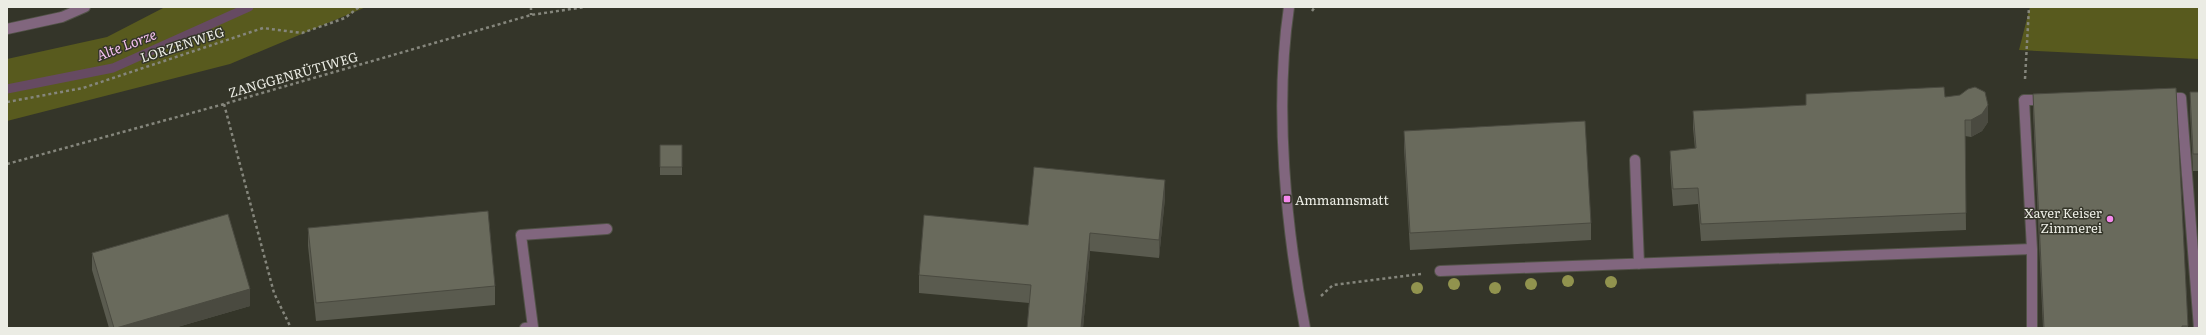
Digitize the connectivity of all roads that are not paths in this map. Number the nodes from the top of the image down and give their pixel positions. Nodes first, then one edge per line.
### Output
1 (85, 7) edge
2 (1289, 8) edge
3 (7, 29) edge
4 (2150, 98) edge
5 (2056, 99) edge
6 (1635, 160) dead end
7 (607, 229) dead end
8 (2032, 250) junction
9 (1639, 264) junction
10 (1440, 272) road end
11 (525, 328) edge
12 (1306, 328) edge
13 (2032, 328) edge
14 (2199, 328) edge

1 - 3 street
2 - 12 street
4 - 14 street
5 - 8 street
6 - 9 street
7 - 11 street
8 - 9 street
8 - 13 street
9 - 10 street

